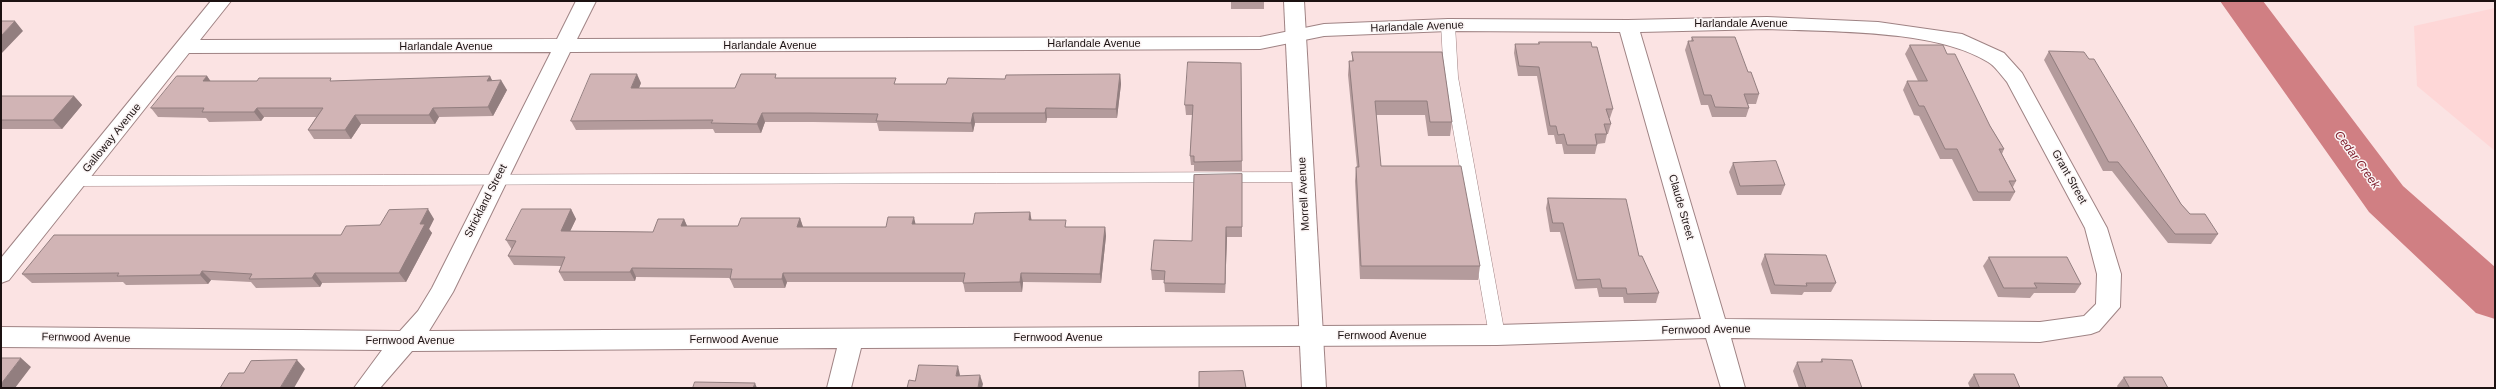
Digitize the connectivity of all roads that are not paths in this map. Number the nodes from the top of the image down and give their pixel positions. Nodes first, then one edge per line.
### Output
1 (221, 1) edge
2 (586, 1) edge
3 (1294, 1) edge
4 (1448, 25) junction
5 (1628, 26) junction
6 (1295, 34) junction
7 (185, 47) junction
8 (564, 47) junction
9 (1997, 58) joint
10 (1303, 177) junction
11 (498, 178) junction
12 (77, 181) junction
13 (1, 274) edge
14 (2108, 307) joint
15 (1716, 328) junction
16 (1497, 335) junction
17 (1312, 336) junction
18 (1, 337) edge
19 (851, 339) junction
20 (407, 341) junction
21 (366, 388) edge
22 (839, 388) edge
23 (1314, 388) edge
24 (1733, 388) edge

1 - 7 street, Galloway Avenue
2 - 8 street, Strickland Street
3 - 6 street, Morrell Avenue
4 - 5 street, Harlandale Avenue
4 - 6 street, Harlandale Avenue
4 - 16 lane
5 - 9 street, Harlandale Avenue
5 - 15 street, Claude Street
6 - 8 street, Harlandale Avenue
6 - 10 street, Morrell Avenue
7 - 8 street, Harlandale Avenue
7 - 12 street, Galloway Avenue
8 - 11 street, Strickland Street
9 - 14 street, Grant Street
10 - 11 lane
10 - 17 street, Morrell Avenue
11 - 12 lane
11 - 20 street, Strickland Street
12 - 13 street, Galloway Avenue
14 - 15 street, Fernwood Avenue
15 - 16 street, Fernwood Avenue
15 - 24 street, Claude Street
16 - 17 street, Fernwood Avenue
17 - 19 street, Fernwood Avenue
17 - 23 street, Morrell Avenue
18 - 20 street, Fernwood Avenue
19 - 20 street, Fernwood Avenue
19 - 22 street
20 - 21 street, Strickland Street

